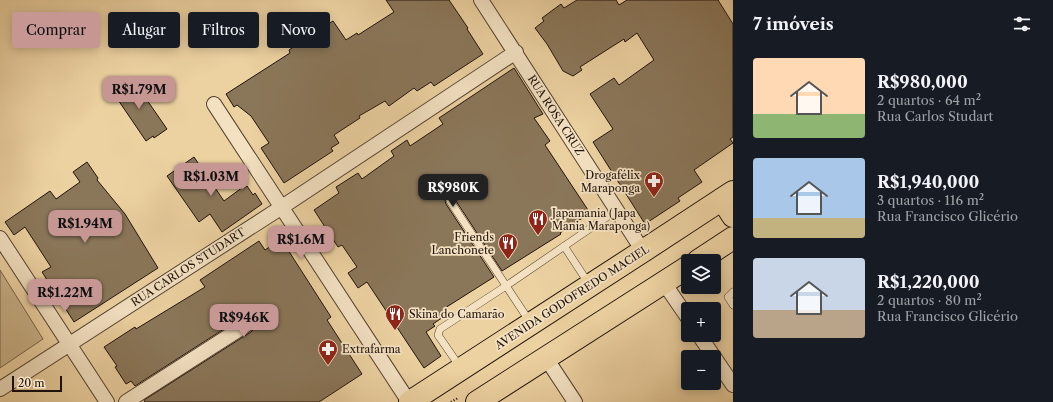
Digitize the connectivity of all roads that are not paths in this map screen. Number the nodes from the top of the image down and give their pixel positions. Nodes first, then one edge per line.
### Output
1 (481, 0) edge
2 (516, 52) junction
3 (214, 104) dead end
4 (450, 201) dead end
5 (729, 202) edge
6 (282, 207) junction
7 (617, 210) junction
8 (0, 238) edge
9 (733, 238) edge
10 (564, 246) junction
11 (643, 251) junction
12 (709, 254) edge
13 (681, 272) edge
14 (664, 283) junction
15 (506, 286) junction
16 (590, 286) junction
17 (733, 292) edge
18 (733, 305) edge
19 (681, 308) edge
20 (531, 324) junction
21 (246, 325) dead end
22 (704, 342) edge
23 (70, 344) junction
24 (546, 358) junction
25 (461, 369) junction
26 (733, 385) edge
27 (0, 389) edge
28 (107, 402) edge
29 (126, 402) edge
30 (409, 402) edge
31 (477, 402) edge
32 (574, 402) edge

1 - 2 street, RUA ROSA CRUZ
2 - 6 street, RUA CARLOS STUDART
2 - 7 street, RUA ROSA CRUZ
3 - 6 street
4 - 15 lane
5 - 11 main road, AVENIDA GODOFREDO MACIEL
6 - 23 street, RUA CARLOS STUDART
6 - 30 street
7 - 10 lane
7 - 11 street, RUA ROSA CRUZ
8 - 23 street
9 - 12 main road
10 - 15 lane
10 - 16 lane
11 - 16 main road, AVENIDA GODOFREDO MACIEL
13 - 14 main road
14 - 19 street
14 - 24 main road
15 - 20 lane
15 - 25 lane
16 - 20 main road, AVENIDA GODOFREDO MACIEL
17 - 18 lane
20 - 25 main road, AVENIDA GODOFREDO MACIEL
21 - 29 street
22 - 26 street
23 - 27 street, RUA CARLOS STUDART
23 - 28 street
24 - 31 main road
24 - 32 street
25 - 30 main road, AVENIDA GODOFREDO MACIEL

